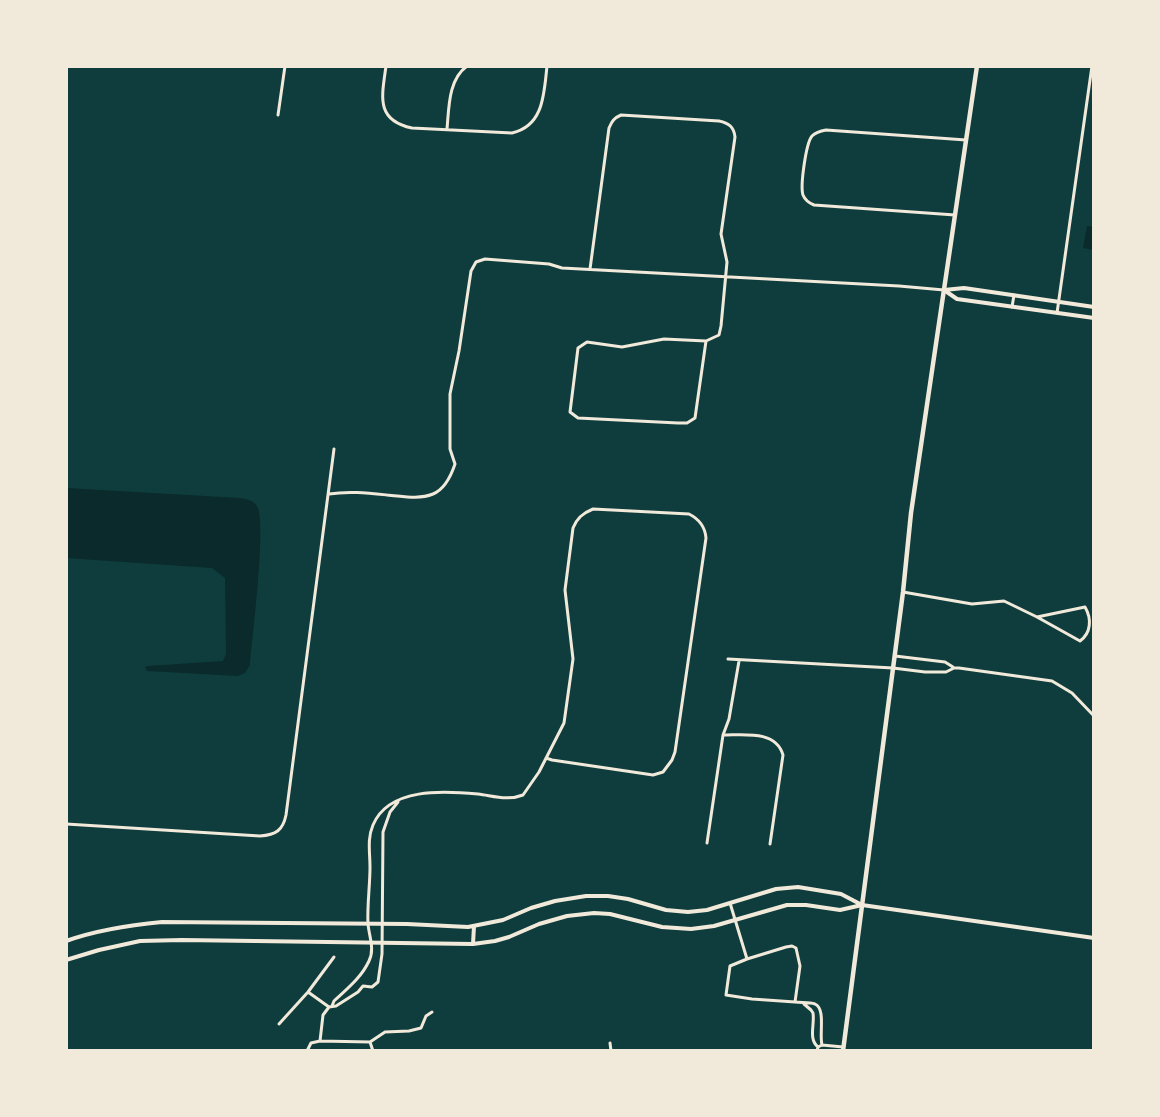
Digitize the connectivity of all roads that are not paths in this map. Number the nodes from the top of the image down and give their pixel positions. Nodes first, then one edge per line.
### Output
1 (285, 66) edge
2 (386, 66) edge
3 (467, 66) edge
4 (547, 66) edge
5 (977, 66) edge
6 (1092, 66) edge
7 (278, 115) dead end
8 (447, 129) junction
9 (966, 140) junction
10 (955, 215) junction
11 (590, 269) junction
12 (725, 276) junction
13 (944, 290) junction
14 (1014, 295) junction
15 (1058, 302) junction
16 (1012, 306) junction
17 (1094, 307) edge
18 (1056, 313) junction
19 (1094, 318) edge
20 (706, 341) junction
21 (334, 449) dead end
22 (329, 494) junction
23 (903, 592) junction
24 (1036, 617) junction
25 (895, 656) junction
26 (728, 659) dead end
27 (739, 661) junction
28 (893, 668) junction
29 (954, 668) junction
30 (1094, 716) edge
31 (723, 734) junction
32 (546, 758) junction
33 (405, 798) junction
34 (66, 824) edge
35 (707, 843) dead end
36 (770, 844) dead end
37 (730, 903) junction
38 (862, 905) junction
39 (735, 920) junction
40 (368, 924) junction
41 (382, 924) junction
42 (474, 926) junction
43 (1094, 938) edge
44 (66, 941) edge
45 (372, 942) junction
46 (381, 942) junction
47 (473, 944) junction
48 (334, 957) dead end
49 (747, 959) junction
50 (66, 960) edge
51 (308, 992) junction
52 (795, 1002) junction
53 (801, 1003) junction
54 (330, 1007) junction
55 (432, 1012) dead end
56 (280, 1024) dead end
57 (320, 1041) junction
58 (370, 1042) junction
59 (610, 1043) dead end
60 (819, 1048) edge
61 (843, 1049) edge
62 (307, 1051) edge
63 (373, 1051) edge
64 (610, 1051) edge

1 - 7 street
2 - 8 street
3 - 8 street
4 - 8 street
5 - 9 main road
6 - 15 street
9 - 10 main road
9 - 10 street
10 - 13 main road
11 - 12 street
11 - 12 street
11 - 22 street
12 - 13 street
12 - 20 street
13 - 14 street
13 - 16 street
13 - 23 main road
14 - 15 street
14 - 16 street
15 - 17 street
15 - 18 street
16 - 18 street
18 - 19 street
20 - 20 street
21 - 22 street
22 - 34 street
23 - 24 street
23 - 25 main road
24 - 24 street
25 - 28 main road
25 - 29 street
26 - 27 street
27 - 28 street
27 - 31 street
28 - 29 street
28 - 38 main road
29 - 30 street
31 - 35 street
31 - 36 street
32 - 32 street
32 - 33 street
33 - 40 street
33 - 41 street
37 - 38 street
37 - 39 street
37 - 42 street
38 - 39 street
38 - 43 street
38 - 61 main road
39 - 47 street
39 - 49 street
40 - 41 street
40 - 44 street
40 - 45 street
41 - 42 street
41 - 46 street
42 - 47 street
45 - 46 street
45 - 50 street
45 - 54 street
46 - 47 street
46 - 54 street
48 - 51 street
49 - 52 street
49 - 52 street
51 - 54 street
51 - 56 street
52 - 53 street
53 - 60 street
53 - 60 street
54 - 57 street
55 - 58 street
57 - 58 street
57 - 62 street
58 - 63 street
59 - 64 street
60 - 61 street

